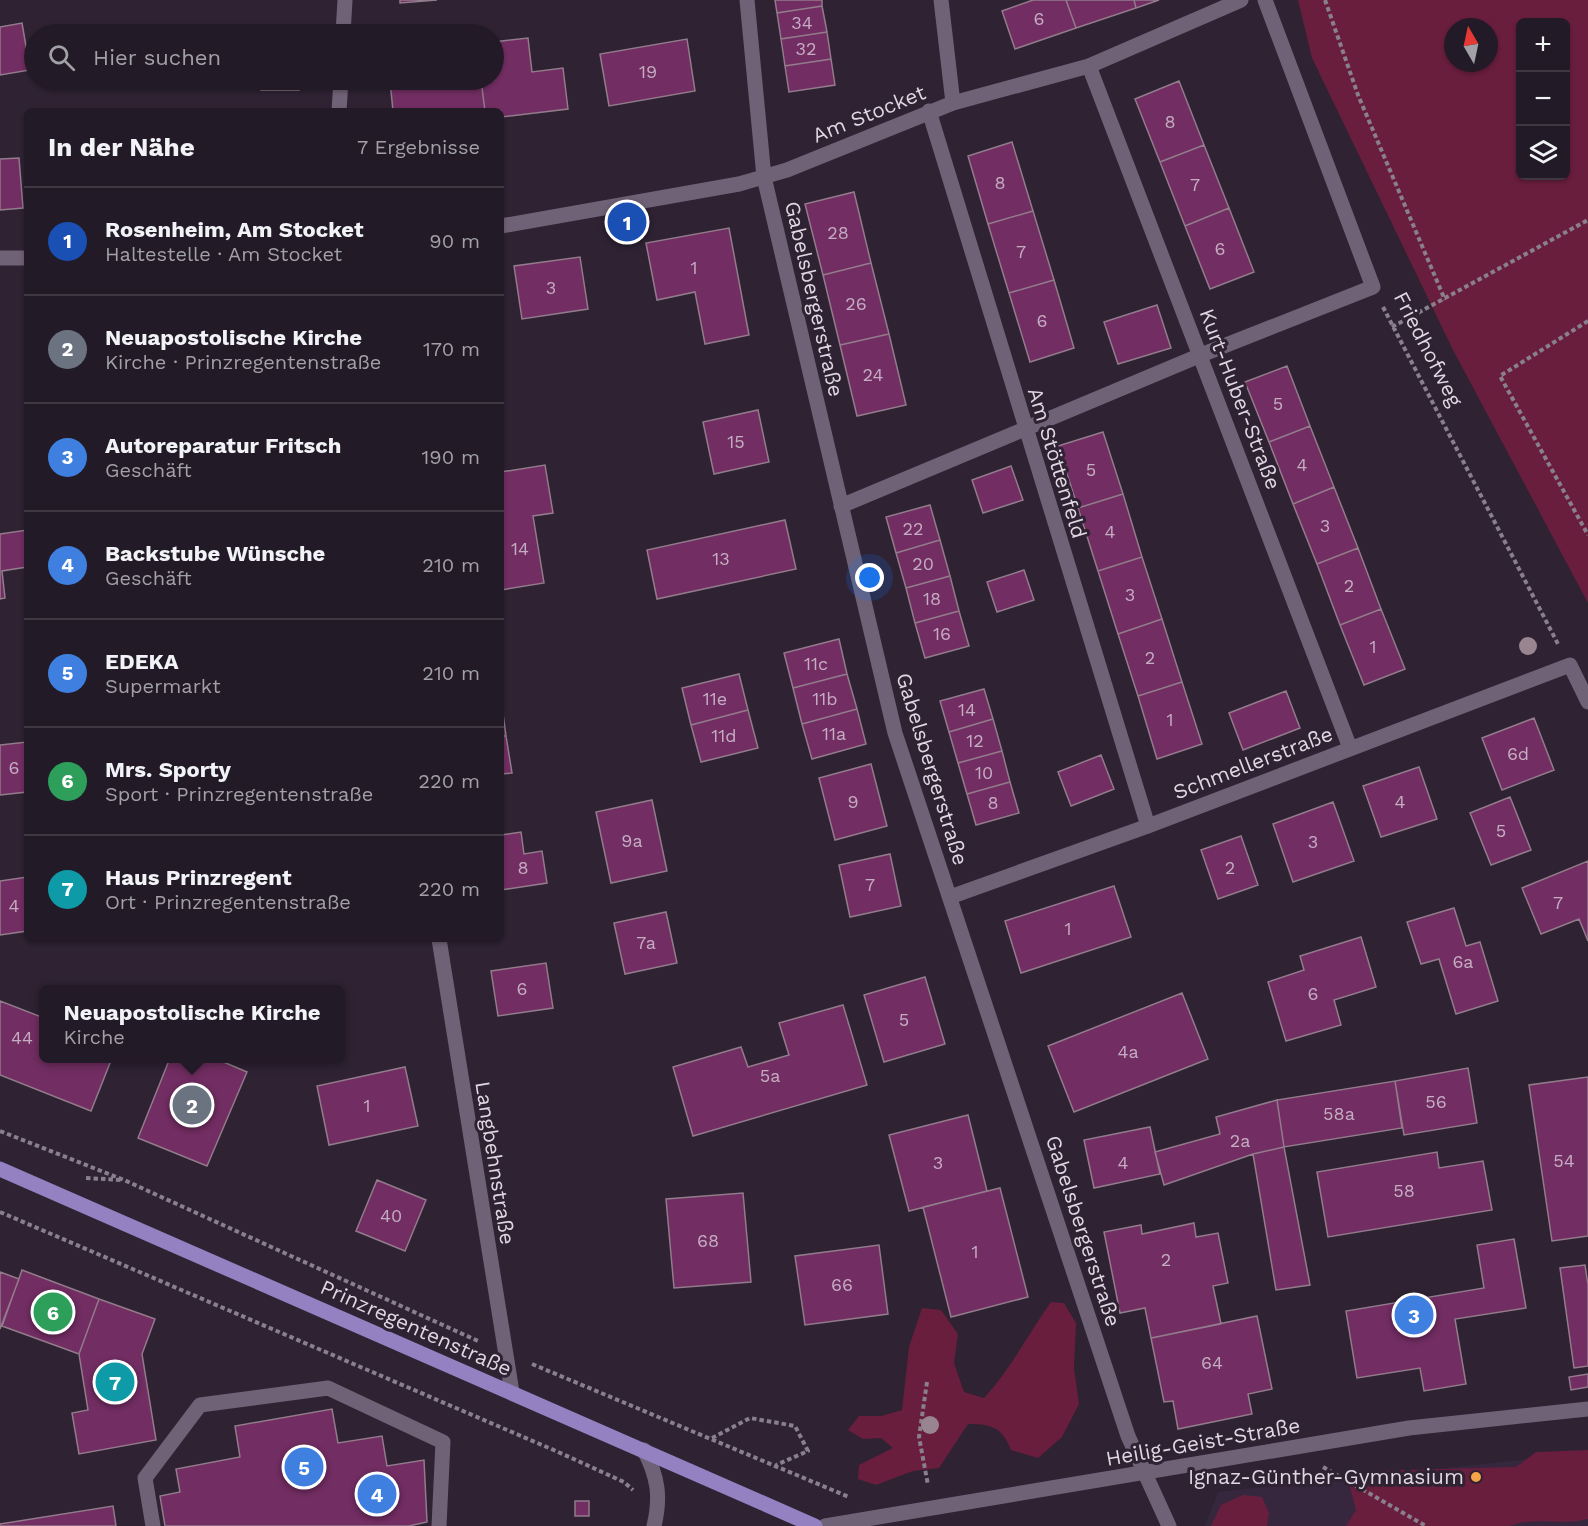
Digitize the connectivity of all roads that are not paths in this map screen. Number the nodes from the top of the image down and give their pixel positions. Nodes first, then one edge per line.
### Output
1 (345, 0) edge
2 (747, 0) edge
3 (941, 0) edge
4 (1241, 0) edge
5 (1265, 0) edge
6 (344, 24) edge
7 (1089, 66) junction
8 (340, 90) edge
9 (953, 102) junction
10 (339, 108) edge
11 (929, 111) junction
12 (764, 177) junction
13 (504, 225) edge
14 (0, 258) edge
15 (24, 258) edge
16 (1201, 355) junction
17 (1024, 429) junction
18 (841, 506) junction
19 (1588, 702) edge
20 (1350, 748) junction
21 (1148, 826) junction
22 (950, 897) junction
23 (439, 942) edge
24 (0, 1169) edge
25 (512, 1392) junction
26 (1588, 1409) edge
27 (644, 1450) junction
28 (1144, 1473) junction
29 (153, 1526) edge
30 (439, 1526) edge
31 (654, 1526) edge
32 (815, 1526) edge
33 (825, 1526) edge
34 (1169, 1526) edge

1 - 6 street
2 - 12 street, Gabelsbergerstraße
3 - 9 street
4 - 7 street, Am Stocket
5 - 16 street, Friedhofweg
7 - 9 street, Am Stocket
7 - 16 street, Kurt-Huber-Straße
8 - 10 street
9 - 11 street, Am Stocket
11 - 12 street, Am Stocket
11 - 17 street, Am Stöttenfeld
12 - 13 street, Am Stocket
12 - 18 street, Gabelsbergerstraße
14 - 15 street
16 - 17 street
16 - 20 street, Kurt-Huber-Straße
17 - 18 street
17 - 21 street, Am Stöttenfeld
18 - 22 street, Gabelsbergerstraße
19 - 20 street, Schmellerstraße
20 - 21 street, Schmellerstraße
21 - 22 street, Schmellerstraße
22 - 28 street, Gabelsbergerstraße
23 - 25 street, Langbehnstraße
24 - 25 main road, Prinzregentenstraße
25 - 27 main road, Prinzregentenstraße
26 - 28 street, Heilig-Geist-Straße
27 - 31 street
27 - 32 main road, Prinzregentenstraße
28 - 33 street, Heilig-Geist-Straße
28 - 34 street, Gabelsbergerstraße
29 - 30 street

